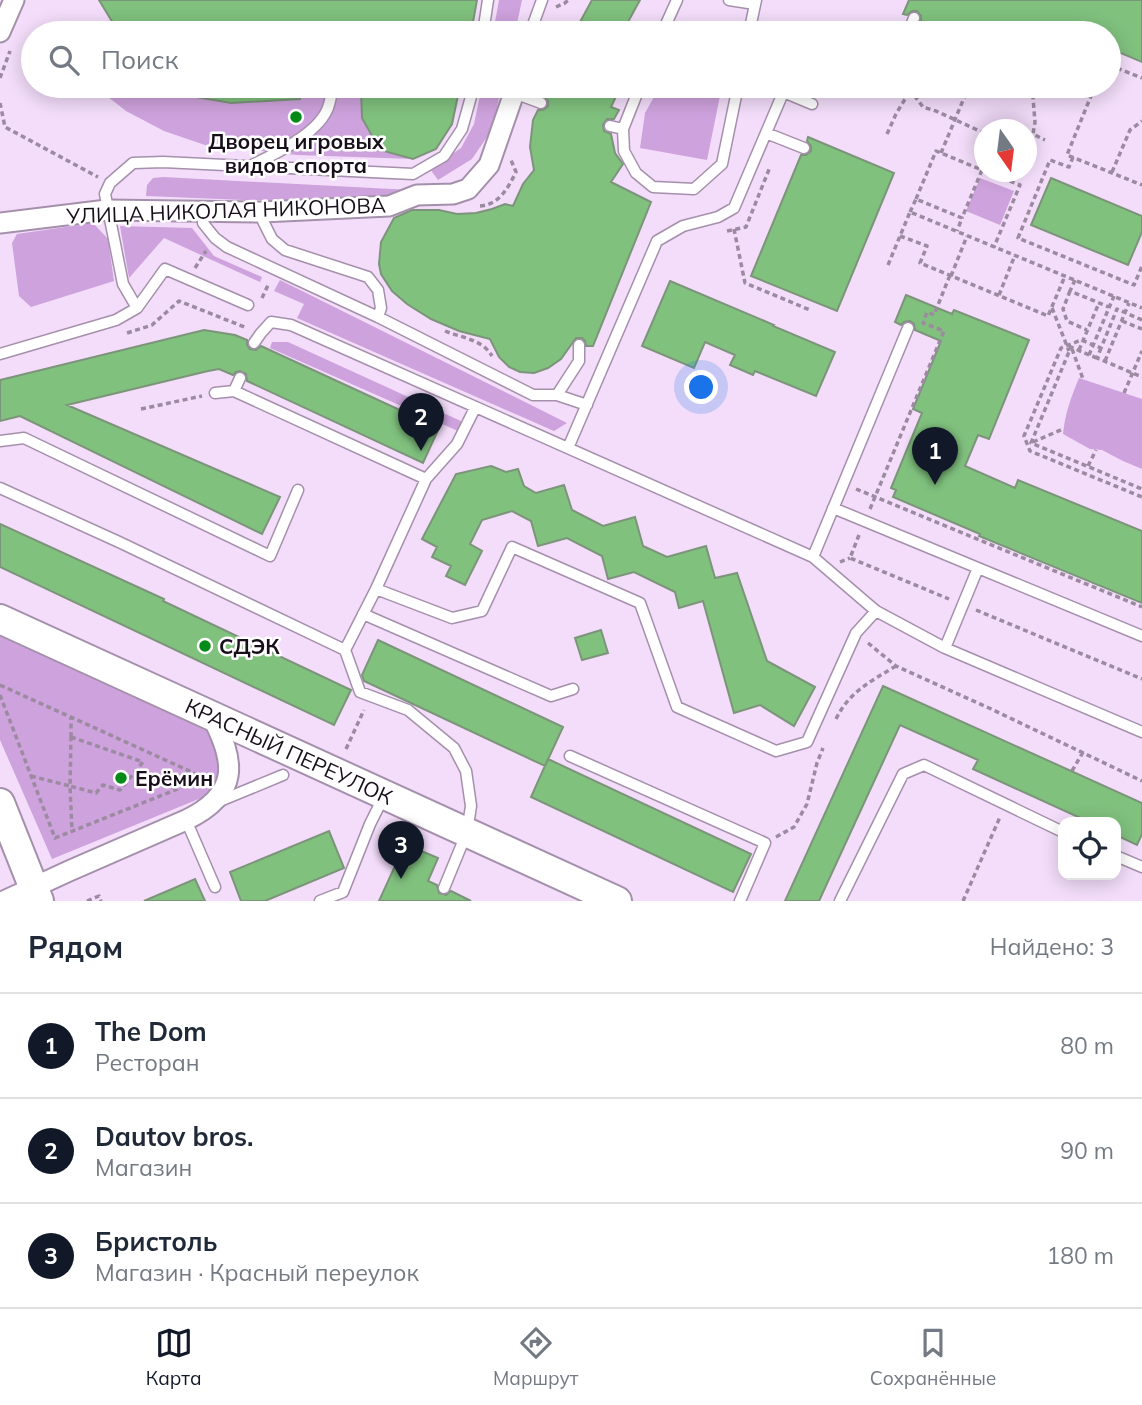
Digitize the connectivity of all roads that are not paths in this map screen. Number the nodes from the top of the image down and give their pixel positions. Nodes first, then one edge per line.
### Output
1 (14, 0) edge
2 (488, 0) edge
3 (542, 0) edge
4 (677, 0) edge
5 (729, 0) edge
6 (755, 2) edge
7 (914, 18) dead end
8 (485, 21) edge
9 (534, 21) edge
10 (667, 21) edge
11 (751, 21) edge
12 (913, 21) edge
13 (0, 32) edge
14 (330, 98) edge
15 (471, 98) edge
16 (511, 98) edge
17 (531, 98) edge
18 (635, 98) edge
19 (736, 98) edge
20 (780, 98) edge
21 (801, 98) edge
22 (541, 103) dead end
23 (812, 104) dead end
24 (610, 126) dead end
25 (623, 130) junction
26 (766, 133) junction
27 (804, 148) dead end
28 (246, 167) junction
29 (107, 210) junction
30 (205, 212) junction
31 (262, 212) junction
32 (0, 223) edge
33 (248, 304) dead end
34 (137, 308) junction
35 (377, 317) junction
36 (908, 328) dead end
37 (254, 343) dead end
38 (579, 345) dead end
39 (0, 354) edge
40 (240, 378) dead end
41 (234, 391) junction
42 (215, 393) road end
43 (557, 395) junction
44 (587, 405) junction
45 (475, 408) junction
46 (0, 441) edge
47 (568, 449) junction
48 (426, 480) junction
49 (0, 488) edge
50 (298, 490) dead end
51 (833, 508) junction
52 (813, 557) junction
53 (978, 568) junction
54 (376, 589) junction
55 (876, 611) junction
56 (363, 614) junction
57 (0, 619) edge
58 (1142, 636) edge
59 (945, 648) junction
60 (345, 650) junction
61 (573, 689) dead end
62 (210, 714) junction
63 (1142, 732) edge
64 (570, 755) dead end
65 (283, 775) dead end
66 (385, 795) junction
67 (0, 803) edge
68 (213, 804) junction
69 (186, 820) junction
70 (1058, 830) edge
71 (467, 832) junction
72 (1121, 858) edge
73 (1142, 867) edge
74 (215, 887) dead end
75 (444, 888) dead end
76 (36, 894) edge
77 (4, 901) edge
78 (320, 901) edge
79 (617, 901) edge
80 (740, 901) edge
81 (840, 901) edge

1 - 13 street
2 - 8 lane
3 - 9 lane
4 - 10 lane
5 - 6 lane
6 - 11 lane
7 - 12 lane
14 - 28 lane
15 - 28 lane
16 - 31 street, УЛИЦА НИКОЛАЯ НИКОНОВА
17 - 22 lane
18 - 25 lane
19 - 25 lane
20 - 26 lane
21 - 23 lane
24 - 25 lane
26 - 27 lane
26 - 44 lane
28 - 29 lane
29 - 30 street, УЛИЦА НИКОЛАЯ НИКОНОВА
29 - 32 street, УЛИЦА НИКОЛАЯ НИКОНОВА
29 - 34 lane
30 - 31 street, УЛИЦА НИКОЛАЯ НИКОНОВА
30 - 35 lane
31 - 35 lane
33 - 34 lane
34 - 39 lane
35 - 43 lane
36 - 51 lane
37 - 45 lane
38 - 43 lane
40 - 41 lane
41 - 42 lane
41 - 48 lane
43 - 44 lane
44 - 47 lane
45 - 47 lane
45 - 48 lane
46 - 50 lane
47 - 52 lane
48 - 54 lane
49 - 60 lane
51 - 52 lane
51 - 53 lane
52 - 55 lane
53 - 58 lane
53 - 59 lane
54 - 55 lane
54 - 56 lane
55 - 59 lane
56 - 60 lane
56 - 61 lane
57 - 62 street, КРАСНЫЙ ПЕРЕУЛОК
59 - 63 lane
60 - 71 lane
62 - 66 street, КРАСНЫЙ ПЕРЕУЛОК
62 - 68 street
64 - 80 lane
65 - 68 lane
66 - 71 street, КРАСНЫЙ ПЕРЕУЛОК
66 - 78 lane
67 - 76 street
68 - 69 street
69 - 74 lane
69 - 76 street
70 - 81 lane
71 - 75 lane
71 - 79 street, КРАСНЫЙ ПЕРЕУЛОК
72 - 73 lane
76 - 77 street

